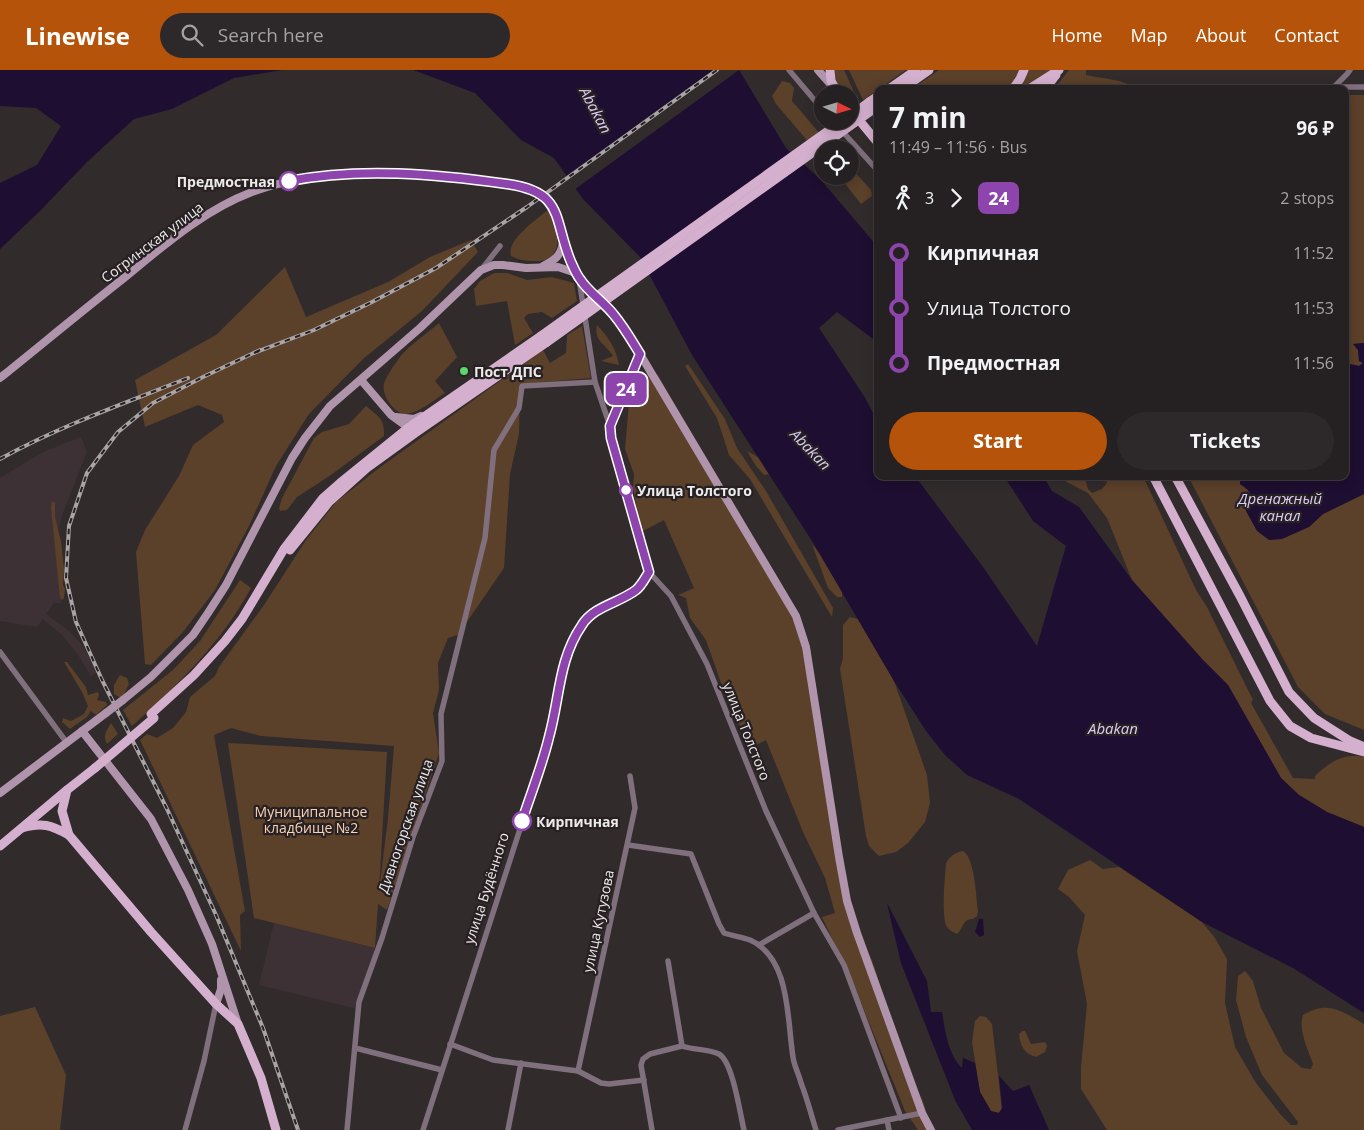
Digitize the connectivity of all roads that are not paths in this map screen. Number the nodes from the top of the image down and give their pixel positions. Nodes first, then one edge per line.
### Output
1 (788, 70) edge
2 (818, 70) edge
3 (830, 70) edge
4 (916, 70) edge
5 (929, 70) edge
6 (1024, 70) edge
7 (1060, 70) edge
8 (1350, 70) edge
9 (831, 85) edge
10 (833, 85) edge
11 (895, 85) edge
12 (908, 85) edge
13 (1016, 85) edge
14 (1036, 85) edge
15 (1049, 85) edge
16 (1336, 85) edge
17 (1349, 87) edge
18 (1364, 87) edge
19 (814, 100) edge
20 (874, 104) edge
21 (874, 104) edge
22 (859, 111) edge
23 (859, 120) edge
24 (830, 130) edge
25 (841, 130) edge
26 (874, 137) edge
27 (874, 167) edge
28 (564, 239) junction
29 (500, 246) dead end
30 (541, 267) junction
31 (481, 270) junction
32 (578, 276) junction
33 (544, 339) junction
34 (640, 354) junction
35 (0, 378) edge
36 (361, 380) junction
37 (595, 382) junction
38 (430, 413) junction
39 (392, 415) junction
40 (610, 426) junction
41 (412, 430) junction
42 (1155, 480) edge
43 (1177, 480) edge
44 (649, 572) junction
45 (0, 652) edge
46 (82, 731) junction
47 (67, 743) junction
48 (1364, 747) edge
49 (1364, 752) edge
50 (94, 766) junction
51 (630, 776) dead end
52 (67, 790) junction
53 (0, 793) edge
54 (21, 828) junction
55 (69, 835) junction
56 (0, 839) edge
57 (628, 845) junction
58 (0, 846) edge
59 (814, 913) junction
60 (758, 946) junction
61 (668, 961) dead end
62 (222, 973) junction
63 (216, 1004) junction
64 (238, 1024) junction
65 (450, 1044) junction
66 (682, 1046) junction
67 (355, 1048) junction
68 (520, 1063) junction
69 (442, 1070) junction
70 (578, 1071) junction
71 (644, 1080) junction
72 (922, 1113) junction
73 (901, 1118) junction
74 (887, 1120) junction
75 (185, 1130) edge
76 (276, 1130) edge
77 (347, 1130) edge
78 (423, 1130) edge
79 (508, 1130) edge
80 (652, 1130) edge
81 (744, 1130) edge
82 (816, 1130) edge
83 (838, 1130) edge
84 (889, 1130) edge
85 (931, 1130) edge

1 - 19 street
2 - 9 street
3 - 10 main road
4 - 11 main road
5 - 12 main road
6 - 13 main road
7 - 14 main road
7 - 15 main road
8 - 16 street
17 - 18 street
20 - 22 main road, bridge
21 - 33 main road, bridge
23 - 26 main road
24 - 33 main road, bridge
25 - 27 street
28 - 30 street
28 - 32 street
28 - 35 street, Согринская улица
29 - 31 street
30 - 31 street
30 - 32 street
31 - 36 street
32 - 34 street
32 - 37 street, улица Толстого
33 - 38 main road
33 - 41 main road
34 - 40 street
34 - 72 street
36 - 39 street
36 - 46 street, bridge
37 - 40 street, улица Толстого
37 - 67 street, Дивногорская улица
38 - 39 street
38 - 41 main road
39 - 41 street
40 - 44 street, улица Толстого
41 - 50 main road, bridge
42 - 49 main road
43 - 48 main road
44 - 59 street, улица Толстого
44 - 65 street, улица Будённого
45 - 47 street
46 - 47 street
46 - 62 street
47 - 53 street
50 - 52 main road
50 - 56 main road
51 - 57 street, улица Кутузова
52 - 54 main road
52 - 55 main road
54 - 55 main road
54 - 58 main road
55 - 63 main road
57 - 60 street
57 - 70 street, улица Кутузова
59 - 60 street
59 - 73 street, улица Толстого
60 - 82 street
61 - 66 street
62 - 63 street
62 - 64 street
63 - 64 main road
63 - 75 street
64 - 76 main road
65 - 68 street
65 - 69 street, улица Будённого
66 - 71 street
66 - 81 street
67 - 69 street
67 - 77 street, Дивногорская улица
68 - 70 street
68 - 79 street
69 - 78 street, улица Будённого
70 - 71 street
71 - 80 street
72 - 73 street
72 - 85 street
73 - 74 street
74 - 83 street
74 - 84 street

